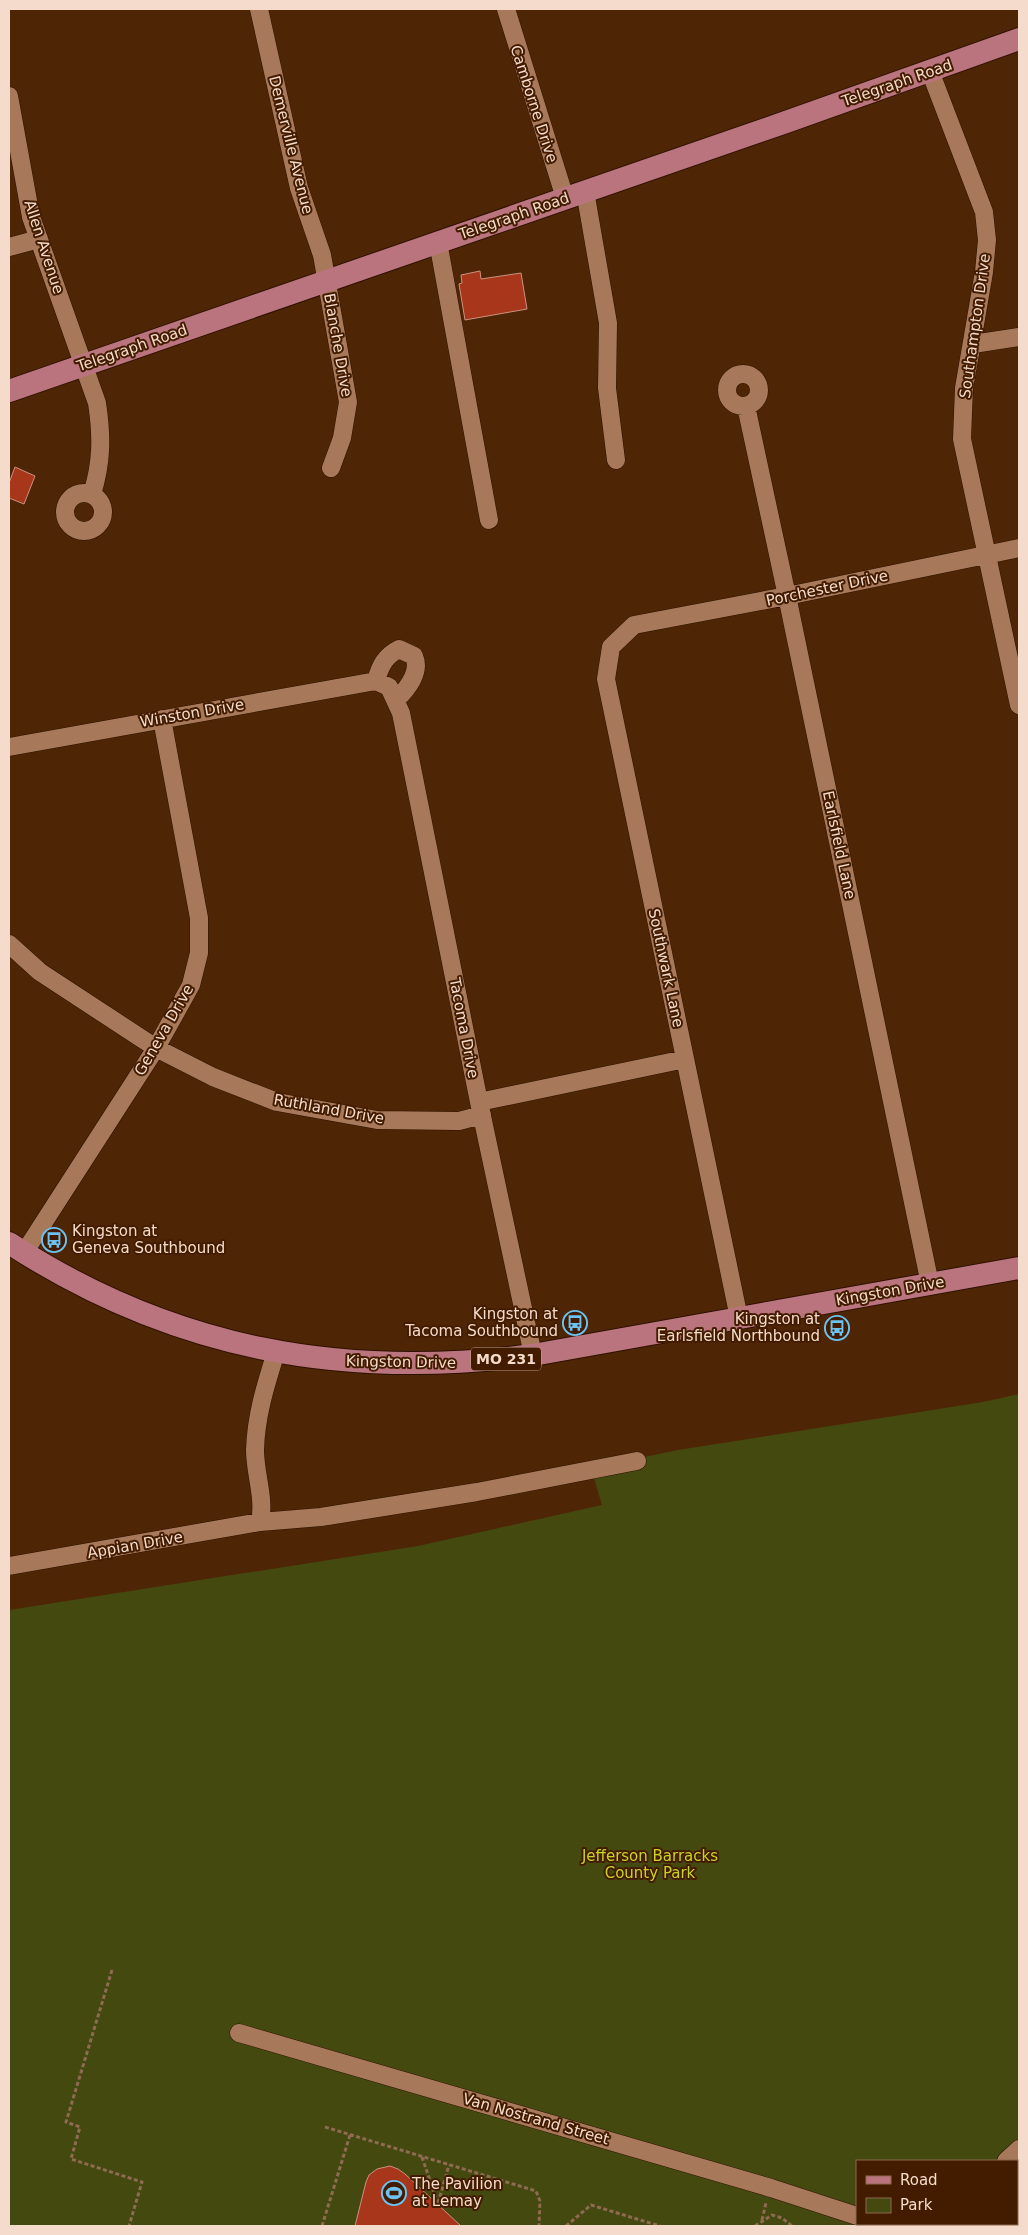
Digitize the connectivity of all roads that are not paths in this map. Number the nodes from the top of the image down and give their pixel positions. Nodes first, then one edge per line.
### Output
1 (259, 9) edge
2 (506, 9) edge
3 (1019, 39) edge
4 (930, 71) junction
5 (9, 96) edge
6 (575, 195) junction
7 (39, 239) junction
8 (438, 242) junction
9 (9, 247) edge
10 (326, 281) junction
11 (1019, 337) edge
12 (973, 344) junction
13 (83, 365) junction
14 (9, 391) edge
15 (746, 406) dead end
16 (616, 460) dead end
17 (331, 468) dead end
18 (92, 494) dead end
19 (489, 520) dead end
20 (1019, 548) edge
21 (988, 555) junction
22 (788, 596) junction
23 (634, 625) joint
24 (376, 681) junction
25 (396, 700) junction
26 (1019, 706) edge
27 (162, 719) junction
28 (9, 747) edge
29 (9, 944) edge
30 (156, 1048) junction
31 (685, 1059) junction
32 (480, 1108) junction
33 (16, 1248) edge
34 (1019, 1268) edge
35 (930, 1284) junction
36 (739, 1318) junction
37 (276, 1352) junction
38 (533, 1355) junction
39 (638, 1461) dead end
40 (260, 1522) junction
41 (9, 1566) edge
42 (239, 2033) dead end
43 (1019, 2149) edge
44 (1007, 2160) edge
45 (832, 2208) junction
46 (856, 2216) edge
47 (848, 2226) edge

1 - 10 street, Demerville Avenue
2 - 6 street, Camborne Drive
3 - 4 main road, Telegraph Road
4 - 6 main road, Telegraph Road
4 - 12 street, Southampton Drive
5 - 7 street, Allen Avenue
6 - 8 main road, Telegraph Road
6 - 16 street, Camborne Drive
7 - 9 street
7 - 13 street, Allen Avenue
8 - 10 main road, Telegraph Road
8 - 19 street
10 - 13 main road, Telegraph Road
10 - 17 street, Blanche Drive
11 - 12 street
12 - 21 street, Southampton Drive
13 - 14 main road, Telegraph Road
13 - 18 street, Allen Avenue
15 - 22 street, Earlsfield Lane
20 - 21 street, Porchester Drive
21 - 22 street, Porchester Drive
21 - 26 street, Southampton Drive
22 - 23 street, Porchester Drive
22 - 35 street, Earlsfield Lane
23 - 31 street, Southwark Lane
24 - 25 street, Tacoma Drive
24 - 25 street
24 - 27 street, Winston Drive
25 - 32 street, Tacoma Drive
27 - 28 street, Winston Drive
27 - 30 street, Geneva Drive
29 - 30 street, Ruthland Drive
30 - 32 street, Ruthland Drive
30 - 33 street, Geneva Drive
31 - 32 street, Ruthland Drive
31 - 36 street, Southwark Lane
32 - 38 street, Tacoma Drive
33 - 37 main road, Kingston Drive / MO 231
34 - 35 main road, Kingston Drive / MO 231
35 - 36 main road, Kingston Drive / MO 231
36 - 38 main road, Kingston Drive / MO 231
37 - 38 main road, Kingston Drive / MO 231
37 - 40 street
39 - 40 street, Appian Drive
40 - 41 street, Appian Drive
42 - 45 street, Van Nostrand Street
43 - 44 street
45 - 46 street, Van Nostrand Street
45 - 47 street

